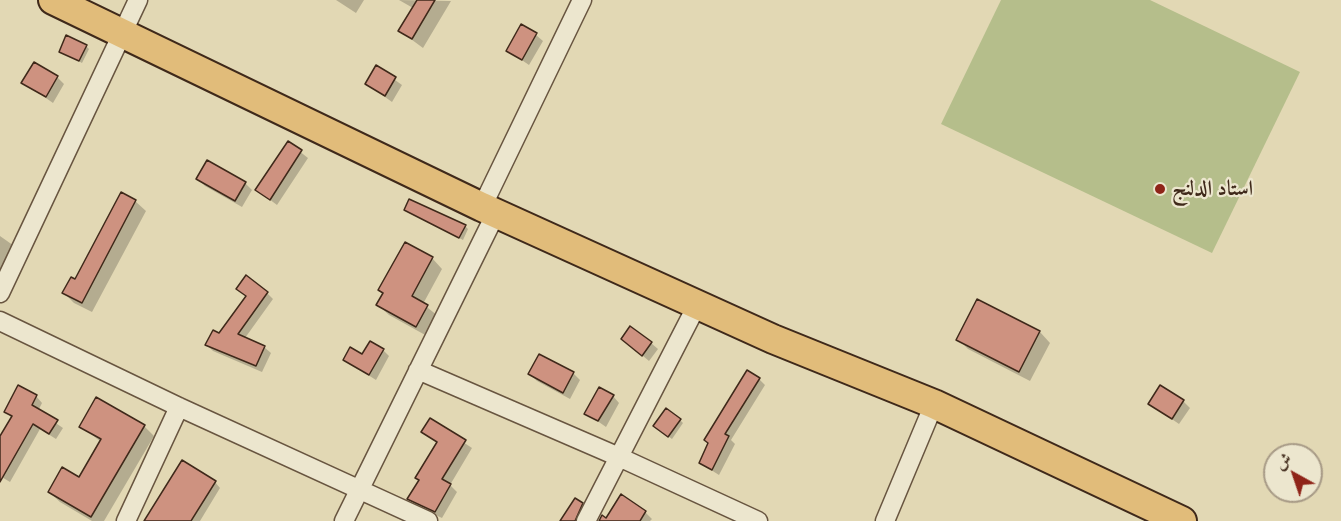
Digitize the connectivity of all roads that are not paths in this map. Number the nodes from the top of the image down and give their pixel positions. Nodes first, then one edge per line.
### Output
1 (53, 0) edge
2 (138, 0) edge
3 (578, 1) edge
4 (123, 34) junction
5 (489, 210) junction
6 (0, 293) edge
7 (697, 305) junction
8 (0, 321) edge
9 (418, 370) junction
10 (934, 404) junction
11 (179, 407) junction
12 (619, 457) junction
13 (360, 490) junction
14 (126, 521) edge
15 (344, 521) edge
16 (428, 521) edge
17 (586, 521) edge
18 (758, 521) edge
19 (885, 521) edge
20 (1182, 521) edge

1 - 4 main road
2 - 4 street
3 - 5 street
4 - 5 main road
4 - 6 street
5 - 7 main road
5 - 9 street
7 - 10 main road
7 - 12 street
8 - 11 street
9 - 12 street
9 - 13 street
10 - 19 street
10 - 20 main road
11 - 13 street
11 - 14 street
12 - 17 street
12 - 18 street
13 - 15 street
13 - 16 street

